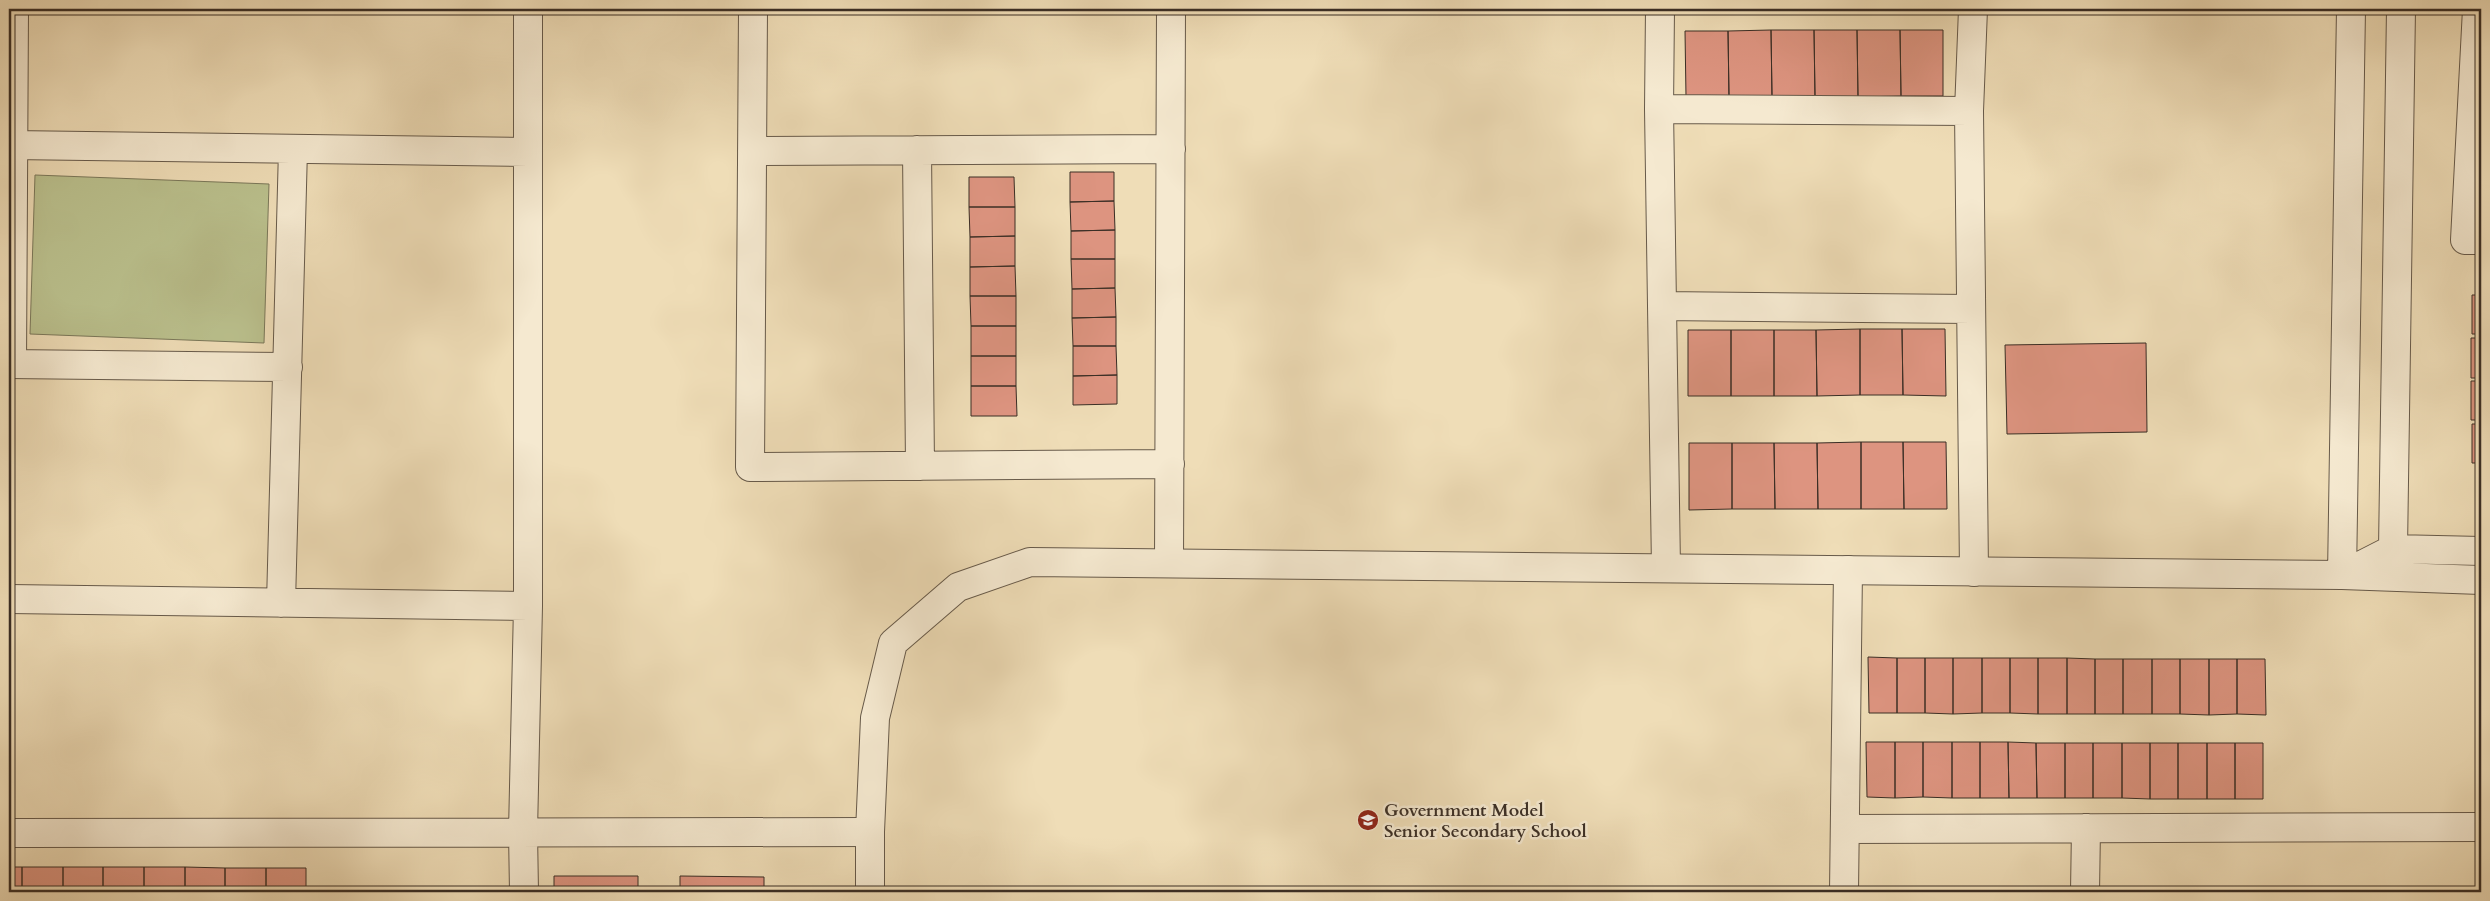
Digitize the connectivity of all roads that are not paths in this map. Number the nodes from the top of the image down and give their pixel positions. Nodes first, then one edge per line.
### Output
1 (14, 9) edge
2 (528, 9) edge
3 (752, 9) edge
4 (1171, 9) edge
5 (1660, 9) edge
6 (1973, 9) edge
7 (2351, 9) edge
8 (2401, 9) edge
9 (2477, 9) edge
10 (1659, 109) junction
11 (1969, 111) junction
12 (12, 145) junction
13 (293, 149) junction
14 (1171, 149) junction
15 (917, 150) junction
16 (752, 151) junction
17 (528, 152) junction
18 (2481, 240) edge
19 (1662, 306) junction
20 (1971, 309) junction
21 (10, 364) edge
22 (288, 367) junction
23 (1170, 464) junction
24 (920, 466) junction
25 (2393, 549) junction
26 (2481, 550) edge
27 (1169, 563) junction
28 (1666, 568) junction
29 (1848, 570) junction
30 (1974, 572) junction
31 (2342, 575) junction
32 (2481, 580) edge
33 (9, 599) edge
34 (281, 603) junction
35 (528, 606) junction
36 (2086, 828) junction
37 (2481, 828) edge
38 (1845, 829) junction
39 (523, 832) junction
40 (870, 832) junction
41 (9, 833) edge
42 (524, 892) edge
43 (870, 892) edge
44 (1844, 892) edge
45 (2085, 892) edge

1 - 12 street
2 - 17 street
3 - 16 street
4 - 14 street
5 - 10 street
6 - 11 street
7 - 31 street
8 - 25 street
9 - 18 street
10 - 11 street
10 - 19 street
11 - 20 street
12 - 13 street
12 - 21 street
13 - 17 street
13 - 22 street
14 - 15 street
14 - 23 street
15 - 16 street
15 - 24 street
16 - 24 street
17 - 35 street
19 - 20 street
19 - 28 street
20 - 30 street
21 - 22 street
22 - 34 street
23 - 24 street
23 - 27 street
25 - 26 street
25 - 31 street
27 - 28 street
27 - 40 street
28 - 29 street
29 - 30 street
29 - 38 street
30 - 31 street
31 - 32 street
33 - 34 street
34 - 35 street
35 - 39 street
36 - 37 street
36 - 38 street
36 - 45 street
38 - 44 street
39 - 40 street
39 - 41 street
39 - 42 street
40 - 43 street

